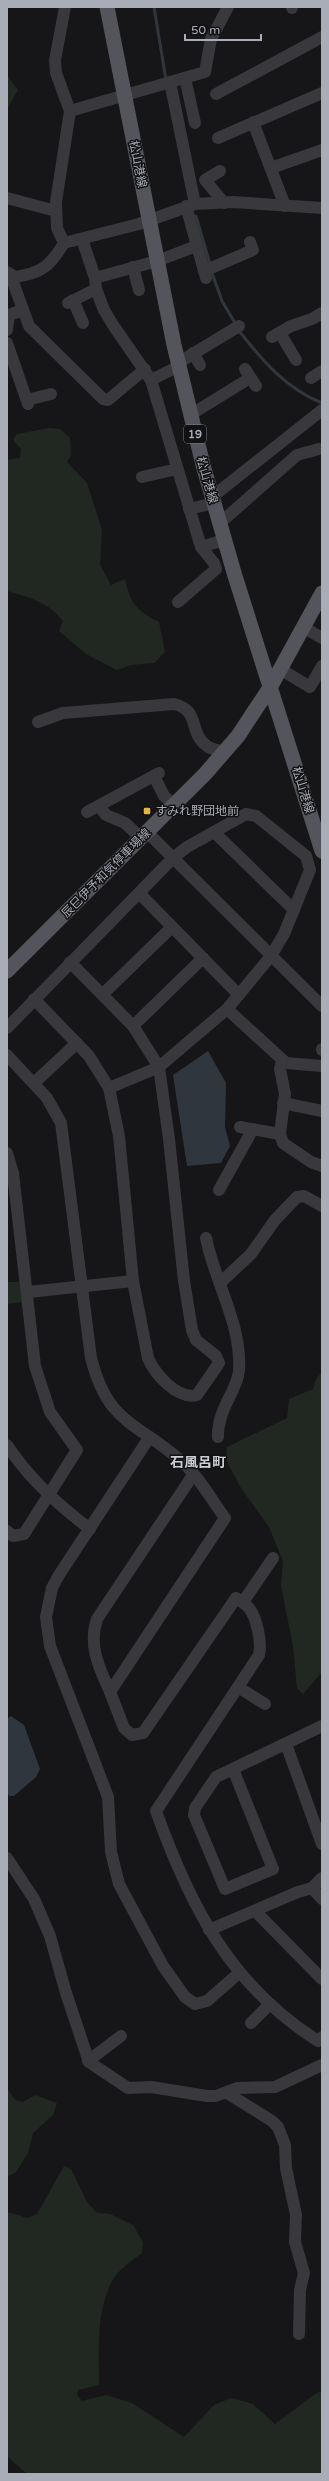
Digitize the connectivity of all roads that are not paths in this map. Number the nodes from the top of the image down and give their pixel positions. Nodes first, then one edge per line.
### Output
1 (65, 7) edge
2 (107, 7) edge
3 (228, 7) edge
4 (322, 37) edge
5 (185, 78) junction
6 (170, 82) junction
7 (322, 93) edge
8 (216, 94) dead end
9 (124, 96) junction
10 (70, 111) junction
11 (253, 122) junction
12 (194, 123) dead end
13 (218, 138) dead end
14 (322, 150) edge
15 (271, 168) junction
16 (220, 171) dead end
17 (7, 198) edge
18 (224, 203) junction
19 (190, 205) junction
20 (285, 206) junction
21 (322, 208) edge
22 (56, 211) junction
23 (149, 220) junction
24 (82, 238) junction
25 (250, 242) dead end
26 (64, 243) junction
27 (196, 246) junction
28 (157, 261) junction
29 (133, 267) junction
30 (11, 279) edge
31 (95, 283) junction
32 (139, 290) dead end
33 (23, 310) junction
34 (322, 313) edge
35 (83, 324) dead end
36 (239, 326) dead end
37 (7, 330) edge
38 (7, 343) edge
39 (193, 354) junction
40 (296, 360) dead end
41 (179, 364) junction
42 (200, 364) dead end
43 (148, 374) junction
44 (250, 378) dead end
45 (51, 394) dead end
46 (322, 410) edge
47 (190, 415) junction
48 (319, 449) dead end
49 (177, 469) junction
50 (142, 477) dead end
51 (213, 500) junction
52 (189, 509) junction
53 (220, 523) junction
54 (224, 540) junction
55 (201, 546) junction
56 (322, 593) edge
57 (178, 602) dead end
58 (303, 627) junction
59 (322, 638) edge
60 (322, 666) edge
61 (280, 669) junction
62 (270, 686) junction
63 (38, 722) dead end
64 (225, 752) junction
65 (174, 805) junction
66 (99, 806) junction
67 (87, 812) dead end
68 (215, 833) junction
69 (144, 835) junction
70 (322, 851) edge
71 (173, 858) junction
72 (139, 893) junction
73 (294, 910) junction
74 (172, 927) junction
75 (271, 956) junction
76 (203, 958) junction
77 (70, 962) junction
78 (7, 971) edge
79 (103, 994) junction
80 (239, 994) junction
81 (34, 999) junction
82 (322, 1006) edge
83 (227, 1009) junction
84 (133, 1026) junction
85 (7, 1028) edge
86 (77, 1043) junction
87 (7, 1055) edge
88 (282, 1061) junction
89 (322, 1066) edge
90 (159, 1067) junction
91 (34, 1083) junction
92 (109, 1088) junction
93 (283, 1103) junction
94 (322, 1111) edge
95 (240, 1126) dead end
96 (253, 1129) junction
97 (280, 1134) junction
98 (7, 1153) edge
99 (322, 1166) edge
100 (219, 1190) dead end
101 (322, 1206) edge
102 (206, 1238) dead end
103 (133, 1280) junction
104 (220, 1283) junction
105 (82, 1286) junction
106 (28, 1292) junction
107 (218, 1437) dead end
108 (149, 1438) junction
109 (7, 1444) edge
110 (193, 1475) junction
111 (49, 1496) junction
112 (90, 1529) junction
113 (7, 1531) edge
114 (273, 1558) dead end
115 (243, 1602) junction
116 (238, 1687) junction
117 (110, 1692) junction
118 (265, 1704) dead end
119 (322, 1726) edge
120 (286, 1744) junction
121 (233, 1769) junction
122 (322, 1844) edge
123 (7, 1858) edge
124 (322, 1878) edge
125 (312, 1888) junction
126 (322, 1899) edge
127 (255, 1911) junction
128 (210, 1930) junction
129 (239, 1973) junction
130 (322, 1979) edge
131 (270, 2004) junction
132 (251, 2023) dead end
133 (121, 2036) dead end
134 (321, 2042) edge
135 (88, 2060) junction
136 (322, 2065) edge
137 (227, 2093) junction
138 (299, 2334) dead end

1 - 10 street
2 - 9 main road, 松山港線 / 19
3 - 5 street
4 - 8 street
5 - 6 street
5 - 12 street
6 - 9 street
6 - 19 street
7 - 11 street
9 - 10 street
9 - 23 main road, 松山港線 / 19
10 - 22 street
11 - 13 street
11 - 15 street
14 - 15 street
15 - 20 street
16 - 18 street
17 - 22 street
18 - 19 street
18 - 20 street
19 - 23 street
19 - 27 street
20 - 21 street
22 - 26 street
23 - 24 street
23 - 28 main road, 松山港線 / 19
24 - 26 street
24 - 31 street
25 - 27 street
26 - 30 street
27 - 28 street
28 - 29 street
28 - 41 main road, 松山港線 / 19
29 - 31 street
29 - 32 street
30 - 33 street
31 - 35 street
31 - 43 street
33 - 37 street
33 - 43 street
34 - 40 street
36 - 39 street
38 - 45 street
39 - 41 street
39 - 42 street
41 - 43 street
41 - 47 main road, 松山港線 / 19
43 - 49 street
44 - 47 street
46 - 51 street
47 - 51 main road, 松山港線 / 19
48 - 53 street
49 - 50 street
49 - 52 street
51 - 52 street
51 - 53 main road, 松山港線 / 19
52 - 55 street
53 - 54 main road, 松山港線 / 19
54 - 55 street
54 - 62 main road, 松山港線 / 19
55 - 57 street
56 - 58 main road, 辰巳伊予和気停車場線
58 - 59 street
58 - 61 main road, 辰巳伊予和気停車場線
60 - 61 street
61 - 62 main road, 辰巳伊予和気停車場線
62 - 64 main road, 辰巳伊予和気停車場線
62 - 70 main road, 松山港線 / 19
63 - 64 street
64 - 65 main road, 辰巳伊予和気停車場線
65 - 66 street
65 - 69 main road, 辰巳伊予和気停車場線
66 - 67 street
66 - 69 street
68 - 71 street
68 - 73 street
68 - 73 street
69 - 71 street
69 - 78 main road, 辰巳伊予和気停車場線
71 - 72 street
71 - 75 street
72 - 74 street
72 - 77 street
73 - 75 street
74 - 76 street
74 - 79 street
75 - 80 street
75 - 82 street
76 - 80 street
76 - 84 street
77 - 79 street
77 - 81 street
79 - 84 street
80 - 83 street
81 - 85 street
81 - 86 street
83 - 88 street
83 - 90 street
84 - 90 street
86 - 91 street
86 - 92 street
87 - 91 street
88 - 89 street
88 - 93 street
90 - 92 street
90 - 103 street
91 - 105 street
92 - 103 street
93 - 94 street
93 - 97 street
95 - 96 street
96 - 97 street
96 - 100 street
97 - 99 street
98 - 106 street
101 - 104 street
102 - 104 street
103 - 105 street
104 - 107 street
105 - 106 street
105 - 108 street
106 - 111 street
108 - 110 street
108 - 112 street
109 - 111 street
110 - 117 street
110 - 117 street
111 - 112 street
111 - 113 street
112 - 129 street
114 - 115 street
115 - 116 street
115 - 117 street
116 - 118 street
116 - 128 street
119 - 120 street
120 - 121 street
120 - 122 street
121 - 121 street
123 - 135 street
124 - 125 street
125 - 126 street
125 - 127 street
127 - 128 street
127 - 130 street
128 - 129 street
129 - 131 street
131 - 132 street
131 - 134 street
133 - 135 street
135 - 137 street
136 - 137 street
137 - 138 street

